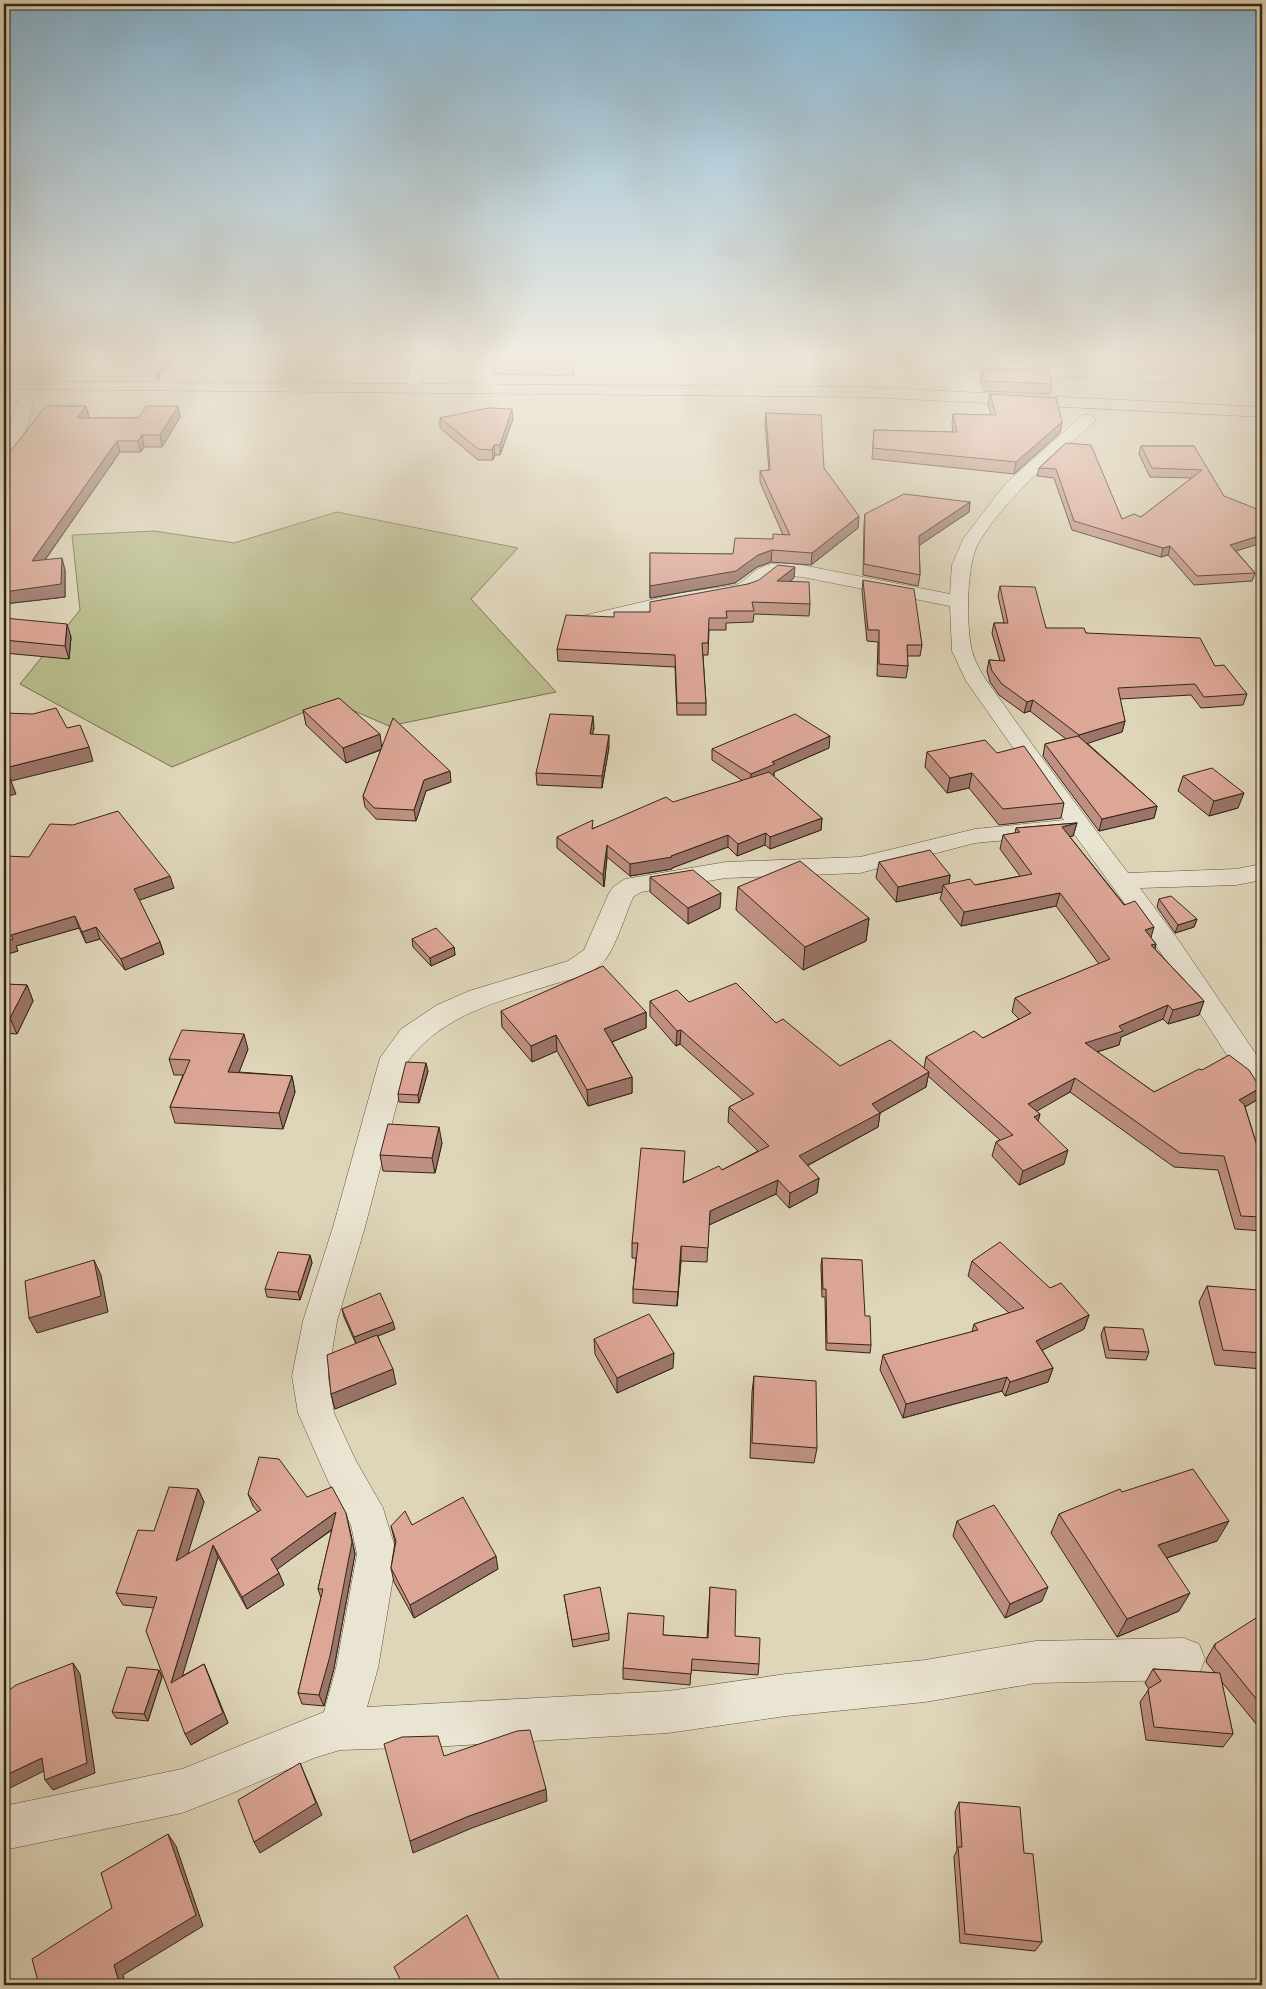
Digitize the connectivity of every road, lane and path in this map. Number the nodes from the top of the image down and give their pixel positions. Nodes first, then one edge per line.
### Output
1 (1053, 451) edge
2 (959, 602) junction
3 (589, 620) edge
4 (1082, 826) junction
5 (1262, 872) edge
6 (1122, 881) junction
7 (1262, 1086) edge
8 (1184, 1659) dead end
9 (340, 1729) junction
10 (4, 1828) edge

1 - 2 street
2 - 3 street
2 - 4 street
4 - 6 street
4 - 9 street
5 - 6 street
6 - 7 street
8 - 9 street
9 - 10 street

